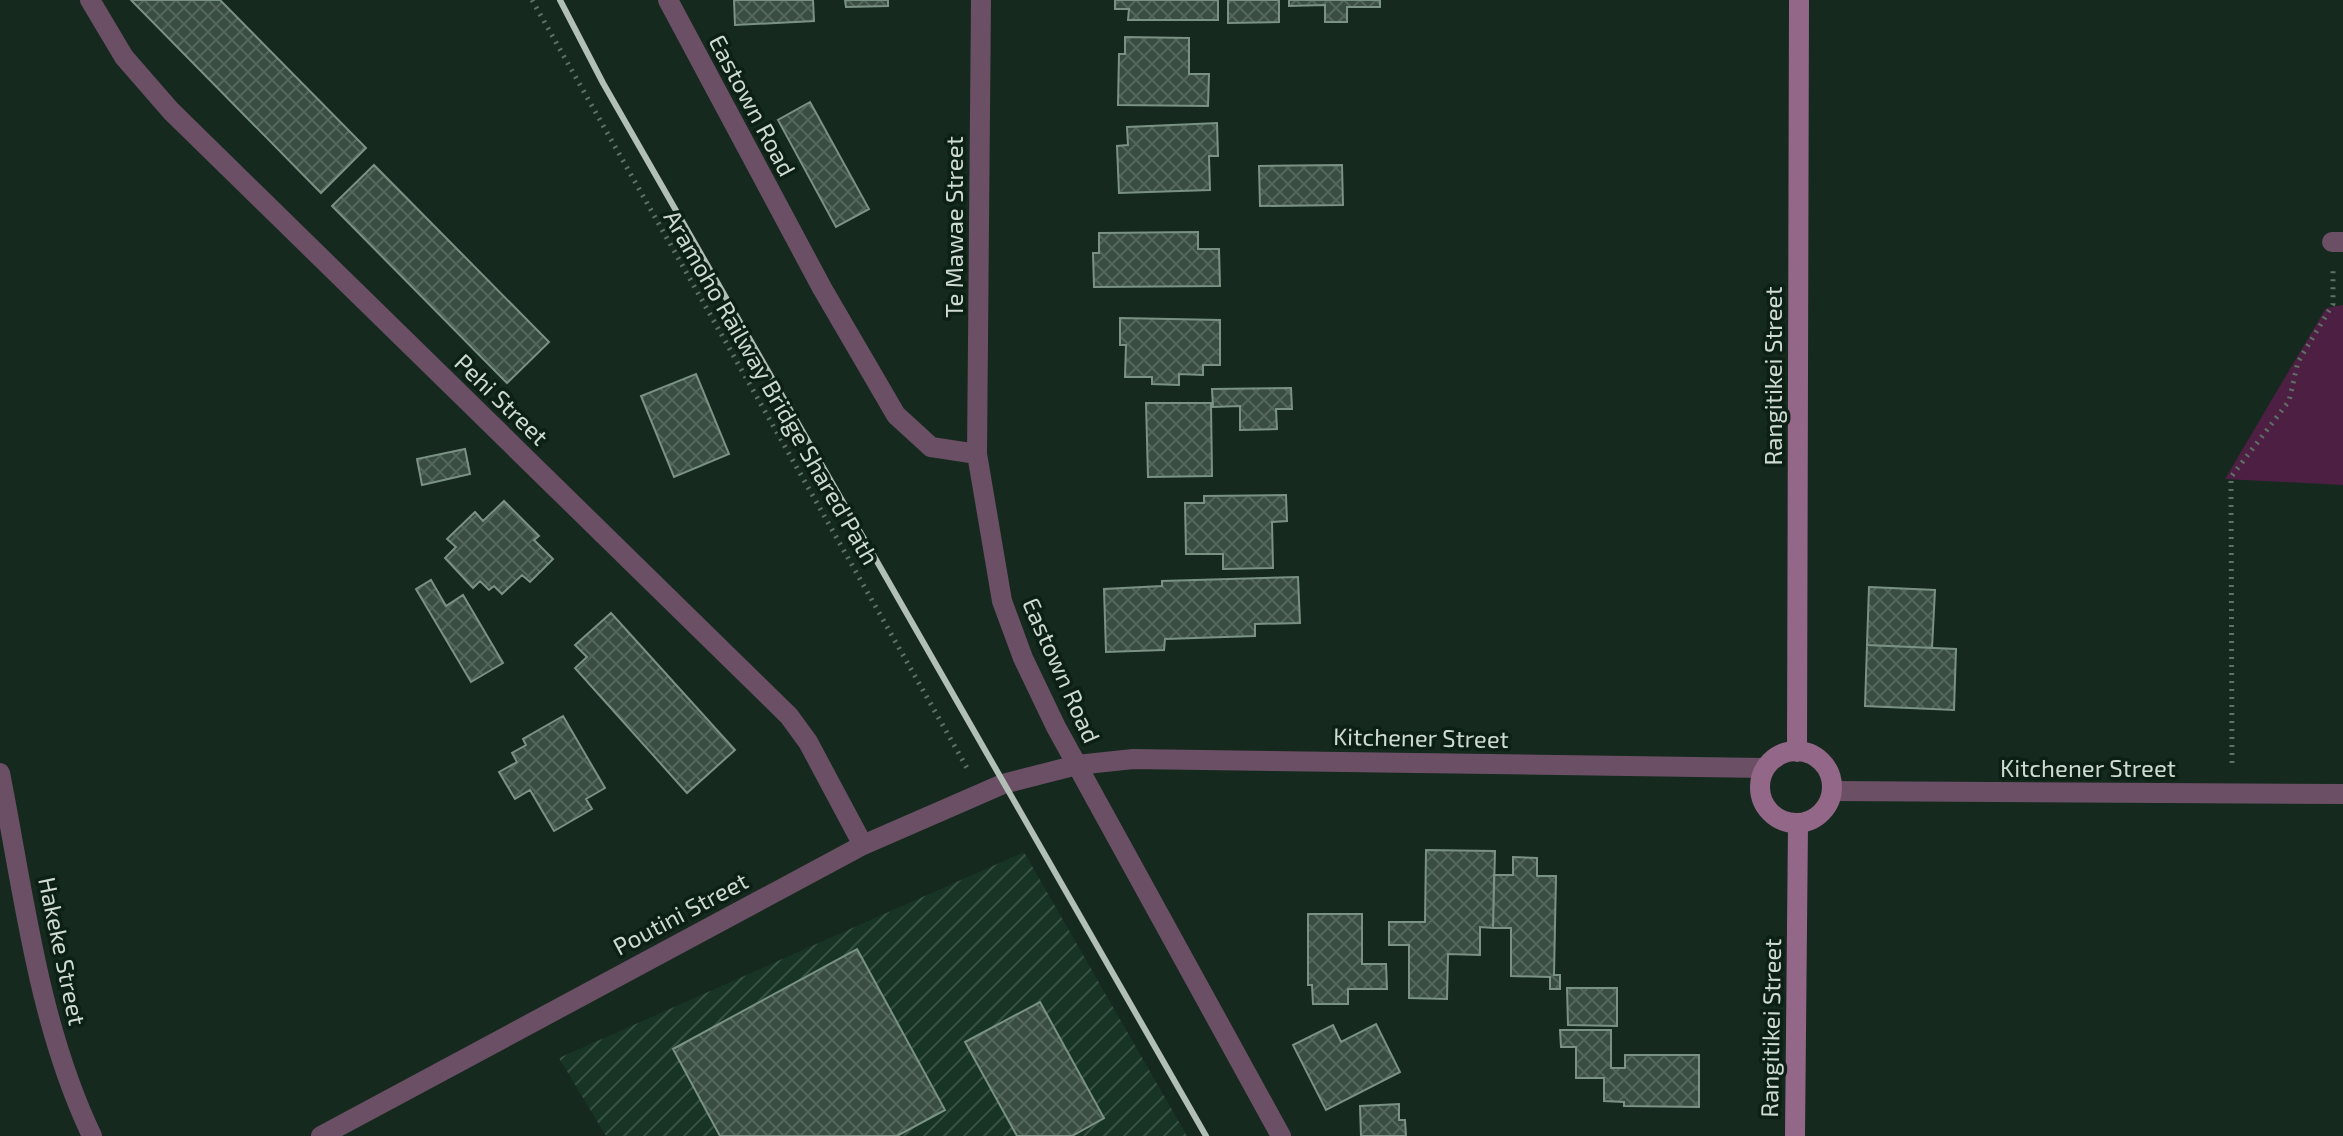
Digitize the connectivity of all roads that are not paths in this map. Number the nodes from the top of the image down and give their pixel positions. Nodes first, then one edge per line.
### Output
1 (90, 0) edge
2 (668, 0) edge
3 (981, 0) edge
4 (1799, 0) edge
5 (977, 454) junction
6 (1797, 752) junction
7 (1077, 765) junction
8 (1765, 768) junction
9 (0, 773) edge
10 (1832, 791) junction
11 (2343, 794) edge
12 (1798, 824) junction
13 (863, 845) junction
14 (92, 1136) edge
15 (321, 1136) edge
16 (1281, 1136) edge
17 (1795, 1136) edge

1 - 13 street, Pehi Street
2 - 5 street, Eastown Road
3 - 5 street, Te Mawae Street
4 - 6 street, Rangitikei Street
5 - 7 street, Eastown Road
6 - 8 street
6 - 10 street
7 - 8 street, Kitchener Street
7 - 13 street, Poutini Street
7 - 16 street, Eastown Road
8 - 12 street
9 - 14 street, Hakeke Street
10 - 11 street, Kitchener Street
10 - 12 street
12 - 17 street, Rangitikei Street
13 - 15 street, Poutini Street

